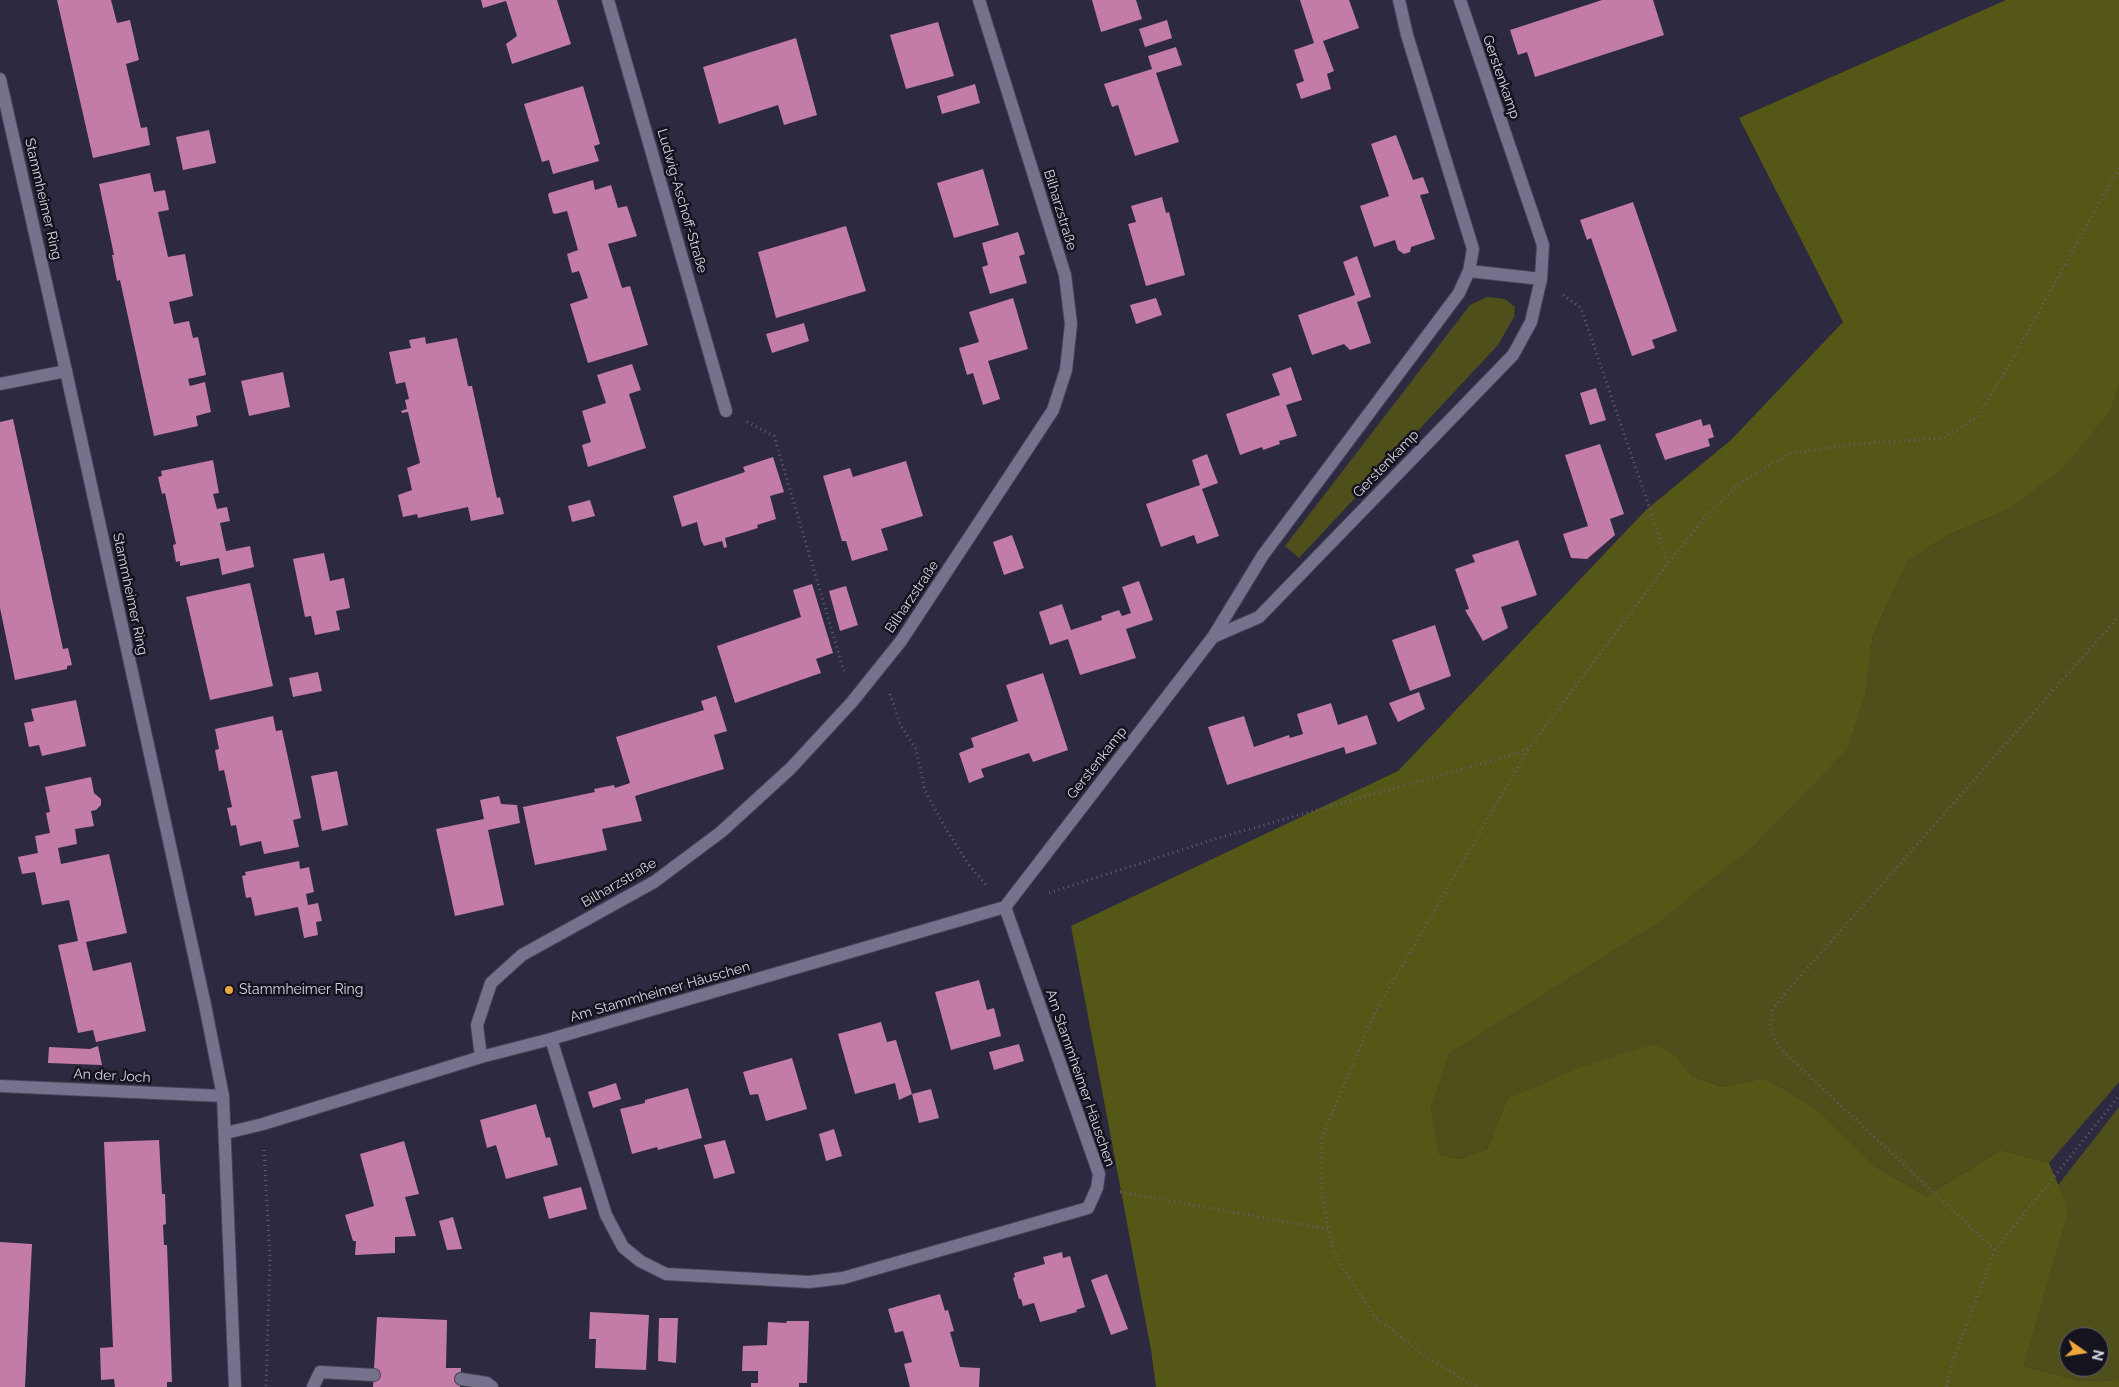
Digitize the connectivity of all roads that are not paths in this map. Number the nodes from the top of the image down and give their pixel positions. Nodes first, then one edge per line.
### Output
1 (608, 0) edge
2 (979, 0) edge
3 (1399, 0) edge
4 (1460, 0) edge
5 (0, 79) edge
6 (1469, 271) junction
7 (1541, 279) junction
8 (66, 371) junction
9 (0, 384) edge
10 (726, 411) road end
11 (1213, 637) junction
12 (1004, 907) junction
13 (551, 1039) junction
14 (481, 1058) junction
15 (0, 1086) edge
16 (223, 1096) junction
17 (226, 1133) junction
18 (374, 1375) dead end
19 (461, 1380) dead end
20 (235, 1387) edge
21 (314, 1387) edge
22 (492, 1387) edge

1 - 10 street, Ludwig-Aschoff-Straße
2 - 14 street, Bilharzstraße
3 - 6 street, Gerstenkamp
4 - 7 street, Gerstenkamp
5 - 8 street, Stammheimer Ring
6 - 7 street
6 - 11 street, Gerstenkamp
7 - 11 street, Gerstenkamp
8 - 9 street
8 - 16 street, Stammheimer Ring
11 - 12 street, Gerstenkamp
12 - 13 street, Am Stammheimer Häuschen
12 - 13 street, Am Stammheimer Häuschen
13 - 14 street, Am Stammheimer Häuschen
14 - 17 street, Am Stammheimer Häuschen
15 - 16 street, An der Joch
16 - 17 street, Stammheimer Ring
17 - 20 street, Stammheimer Ring
18 - 21 street
19 - 22 street

